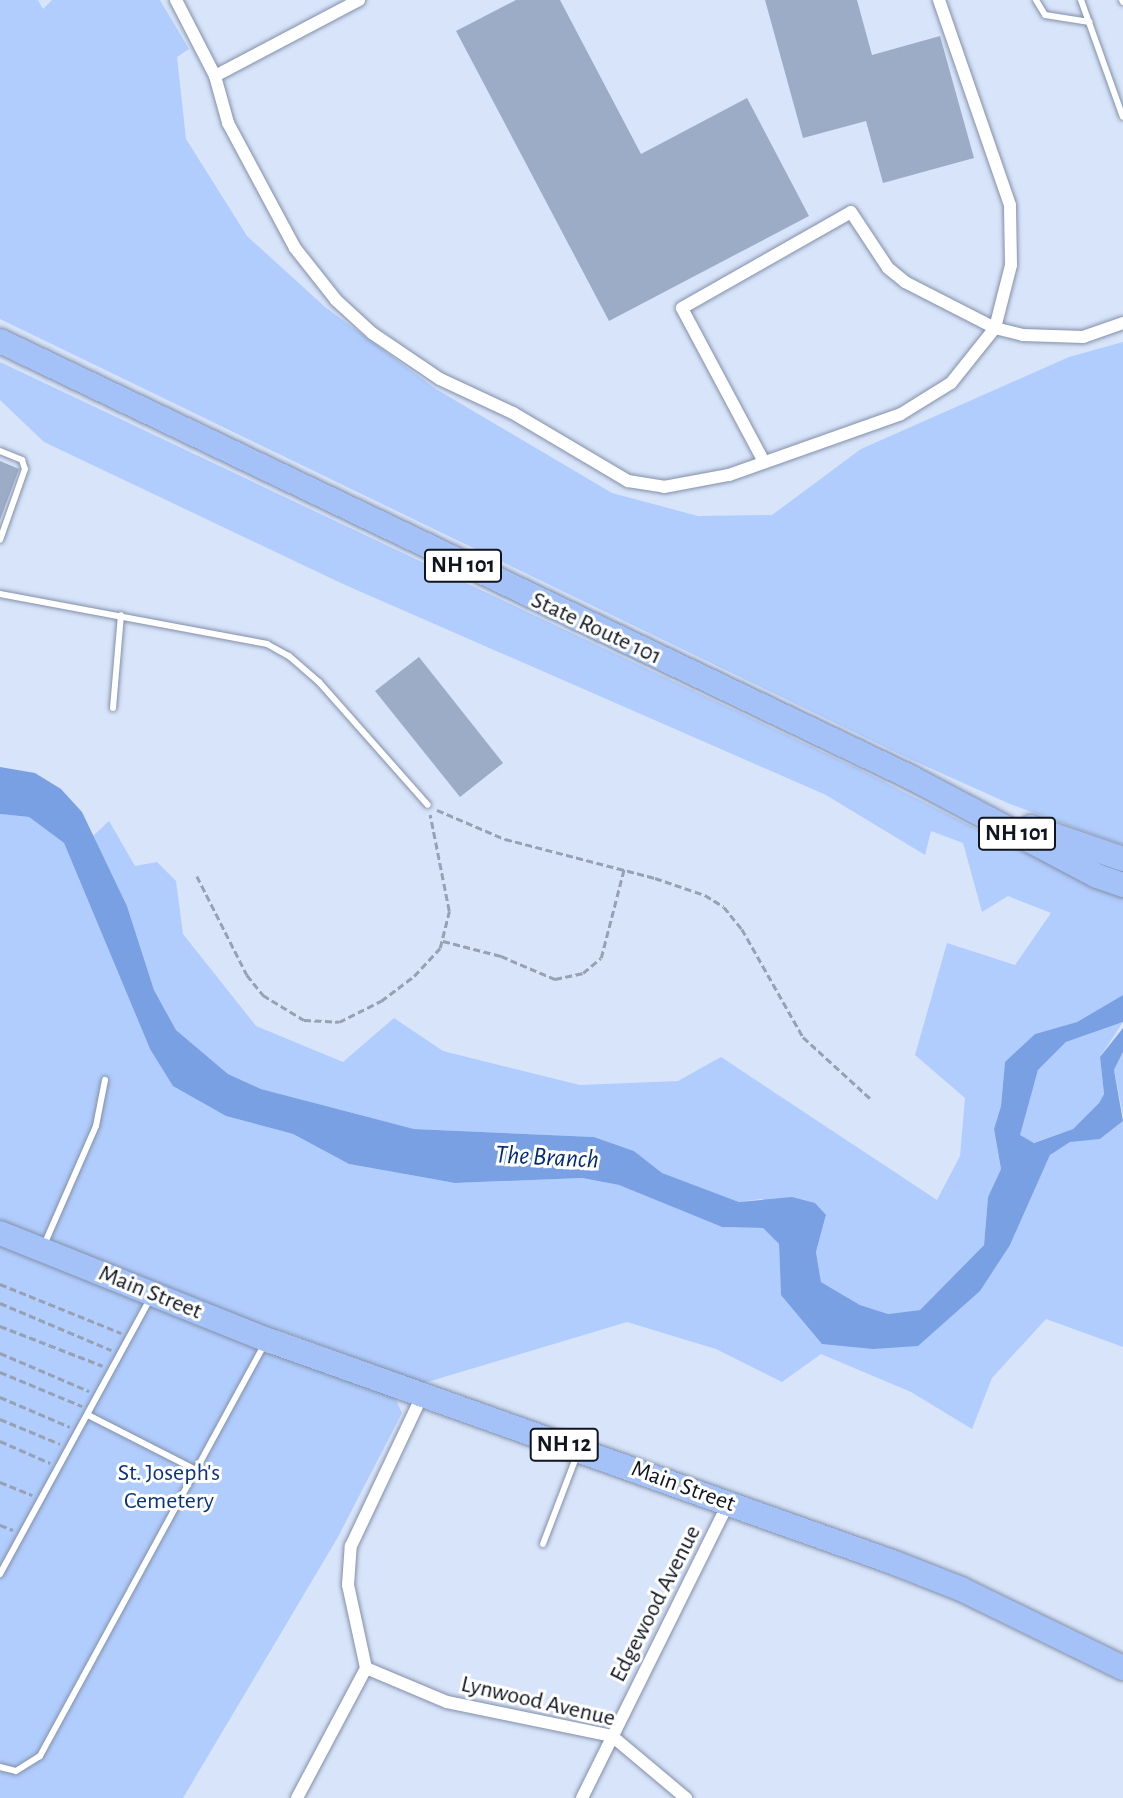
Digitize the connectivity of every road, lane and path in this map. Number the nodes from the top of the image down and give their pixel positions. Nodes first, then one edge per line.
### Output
1 (176, 0) edge
2 (359, 0) edge
3 (939, 0) edge
4 (1036, 0) edge
5 (1081, 0) edge
6 (1089, 22) junction
7 (215, 76) junction
8 (1123, 117) edge
9 (1123, 323) edge
10 (995, 327) junction
11 (5, 344) edge
12 (0, 451) edge
13 (763, 460) junction
14 (0, 540) edge
15 (0, 594) edge
16 (121, 615) junction
17 (113, 708) dead end
18 (912, 778) junction
19 (428, 805) junction
20 (1123, 859) edge
21 (624, 869) junction
22 (197, 876) dead end
23 (1123, 884) edge
24 (442, 941) junction
25 (105, 1080) dead end
26 (872, 1100) dead end
27 (0, 1233) edge
28 (41, 1250) junction
29 (0, 1284) edge
30 (153, 1294) junction
31 (0, 1303) edge
32 (0, 1326) edge
33 (130, 1336) junction
34 (268, 1340) junction
35 (0, 1353) edge
36 (121, 1354) junction
37 (112, 1370) junction
38 (0, 1372) edge
39 (423, 1394) junction
40 (99, 1395) junction
41 (0, 1397) edge
42 (90, 1413) junction
43 (0, 1419) edge
44 (80, 1431) junction
45 (0, 1441) edge
46 (70, 1448) junction
47 (578, 1450) junction
48 (60, 1467) junction
49 (196, 1470) junction
50 (0, 1482) edge
51 (42, 1499) junction
52 (728, 1504) junction
53 (542, 1544) dead end
54 (0, 1574) edge
55 (366, 1668) junction
56 (1123, 1668) edge
57 (612, 1736) junction
58 (0, 1767) edge
59 (297, 1798) edge
60 (582, 1798) edge
61 (686, 1798) edge

1 - 7 street
2 - 7 street
3 - 10 street
4 - 6 lane
5 - 6 lane
6 - 8 lane
7 - 13 street
9 - 10 street
10 - 13 street
10 - 13 street
11 - 18 highway, State Route 101 / NH 101
12 - 14 lane
15 - 16 lane
16 - 17 lane
16 - 19 lane
18 - 20 highway, State Route 101 / NH 101
18 - 23 highway, State Route 101 / NH 101
19 - 21 path
19 - 24 path
21 - 24 path
21 - 26 path
22 - 24 path
25 - 28 lane
27 - 28 highway, Main Street / NH 12
28 - 30 highway, Main Street / NH 12
29 - 33 path
30 - 33 lane
30 - 34 highway, Main Street / NH 12
31 - 36 path
32 - 37 path
33 - 36 lane
34 - 39 highway, Main Street / NH 12
34 - 49 lane
35 - 40 path
36 - 37 lane
37 - 40 lane
38 - 42 path
39 - 47 highway, Main Street / NH 12
39 - 55 street
40 - 42 lane
41 - 44 path
42 - 44 lane
42 - 49 lane
43 - 46 path
44 - 46 lane
45 - 48 path
46 - 48 lane
47 - 52 highway, Main Street / NH 12
47 - 53 lane
48 - 51 lane
49 - 58 lane
50 - 51 path
51 - 54 lane
52 - 56 highway, Main Street / NH 12
52 - 57 street, Edgewood Avenue
55 - 57 street, Lynwood Avenue
55 - 59 street
57 - 60 street, Edgewood Avenue
57 - 61 street, Lynwood Avenue

